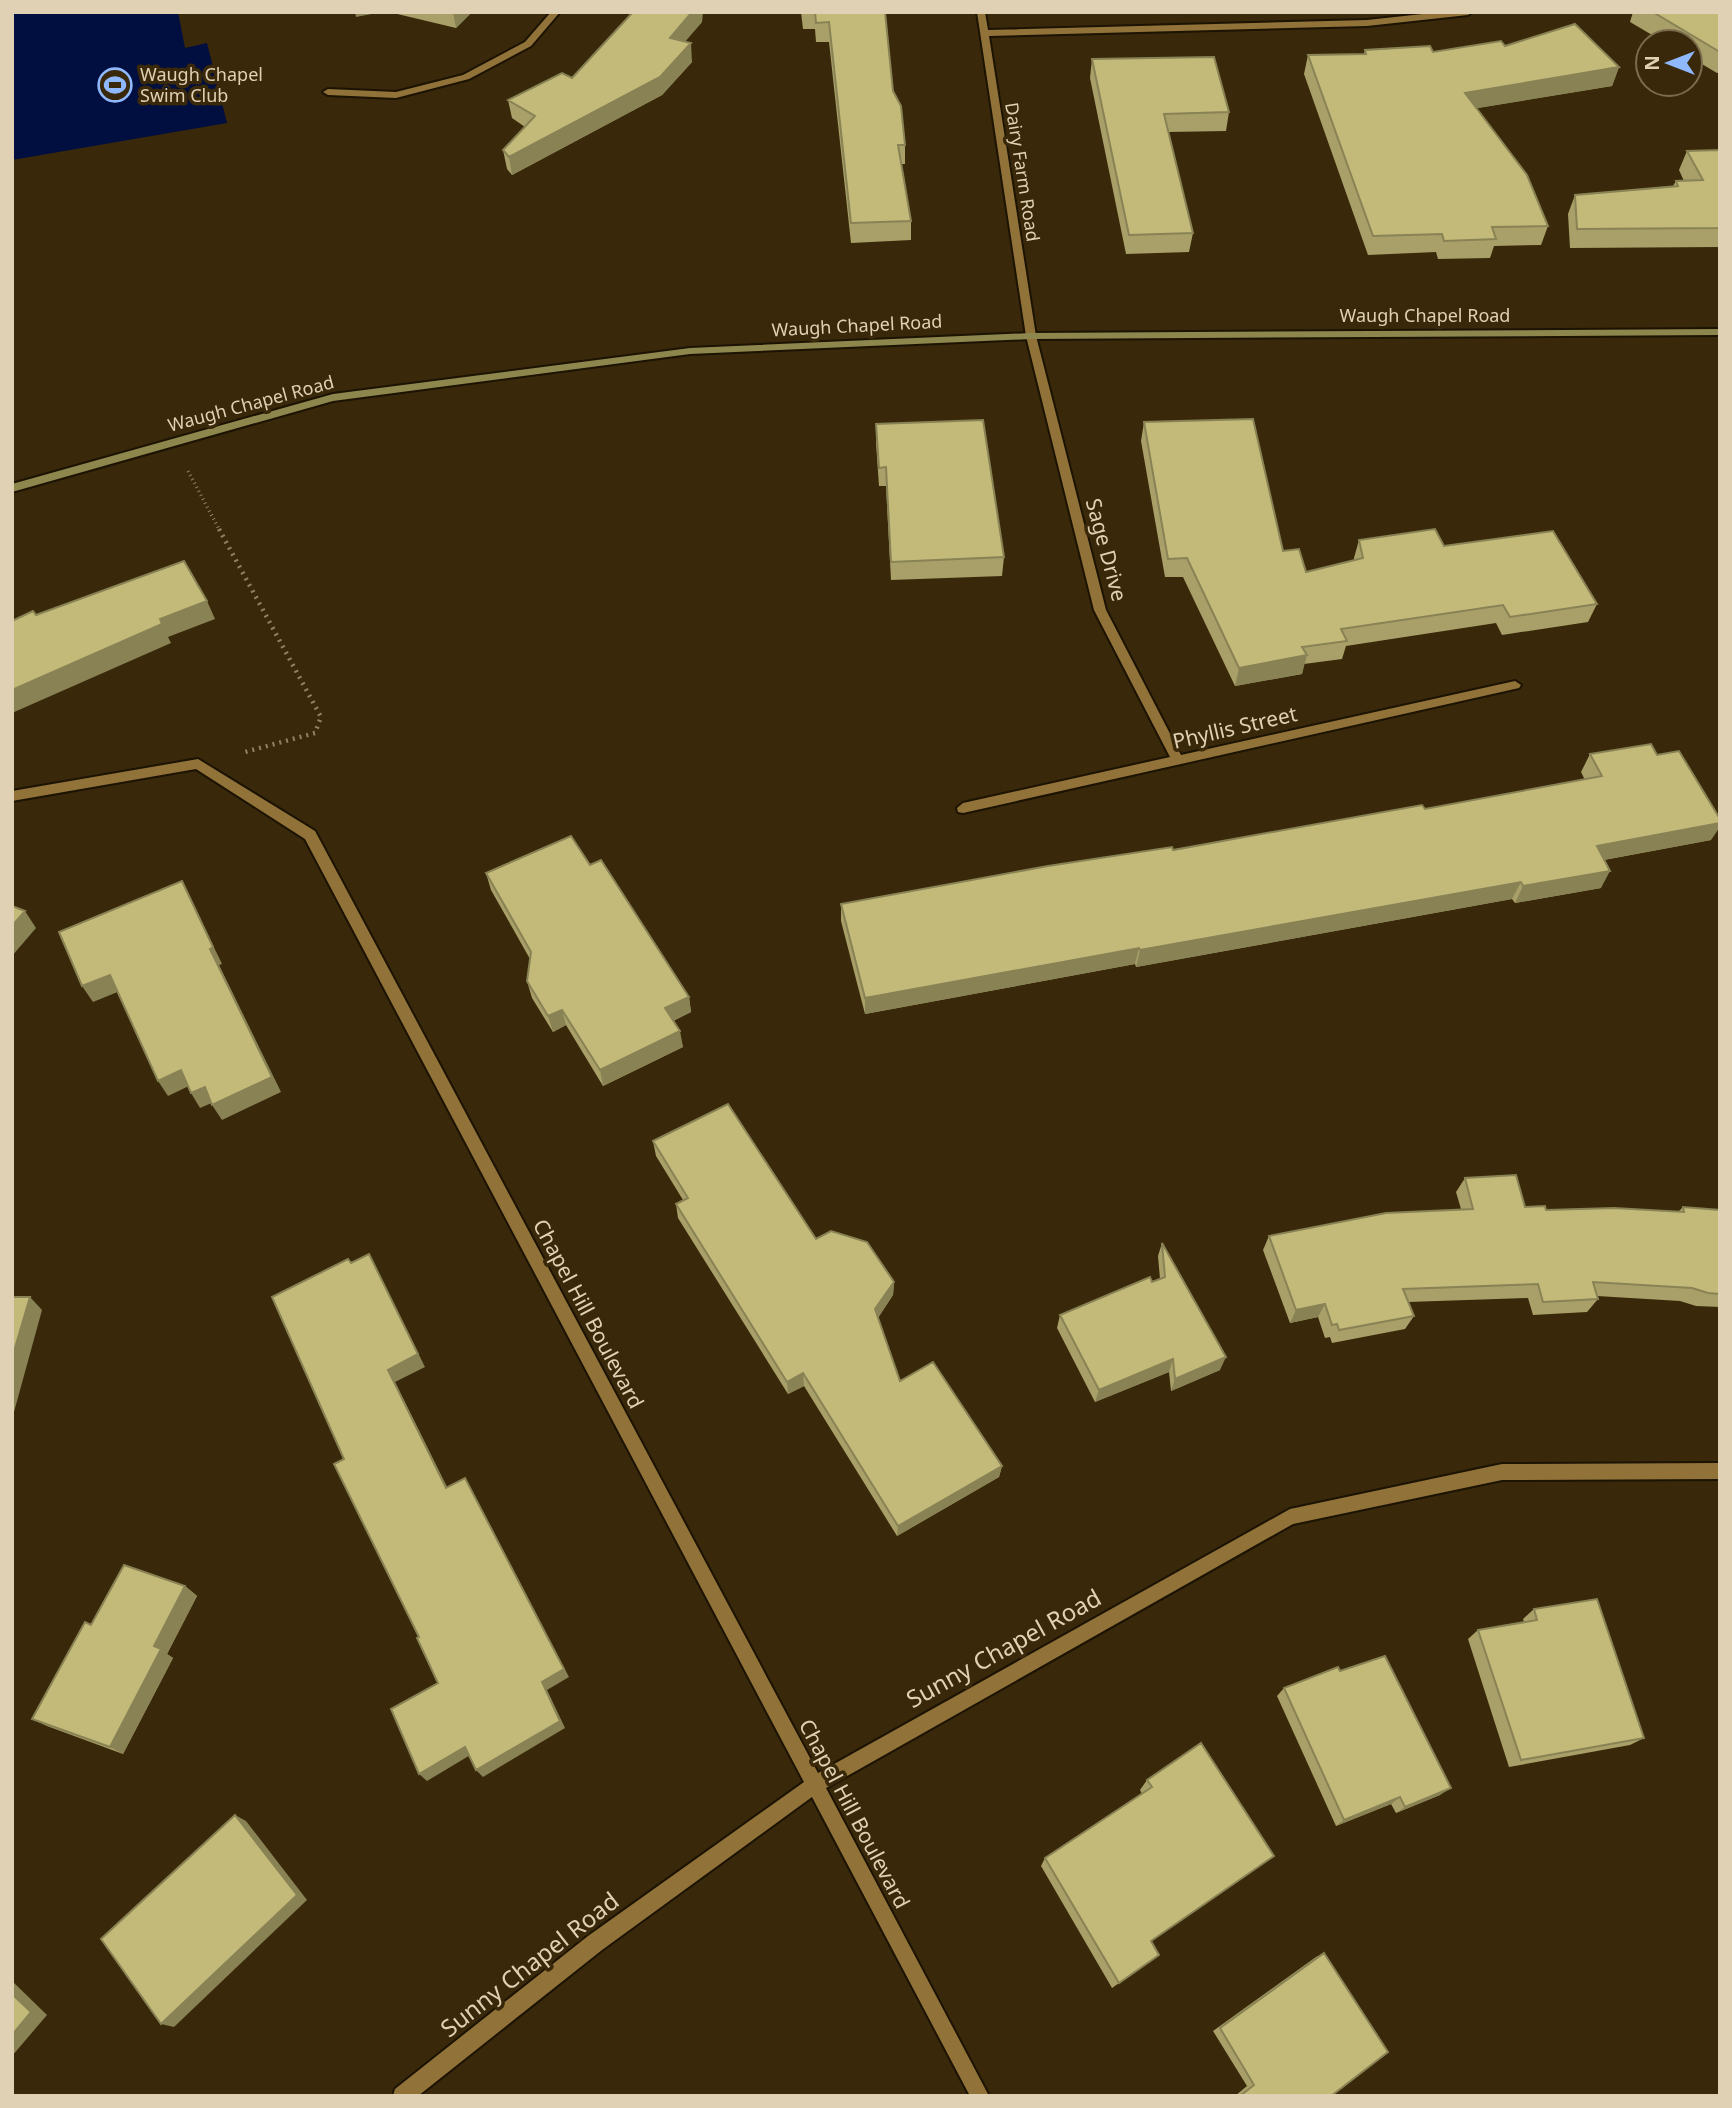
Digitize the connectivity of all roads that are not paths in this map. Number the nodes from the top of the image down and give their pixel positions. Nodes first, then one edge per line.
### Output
1 (556, 12) edge
2 (981, 12) edge
3 (1468, 12) edge
4 (985, 33) junction
5 (328, 92) dead end
6 (1720, 332) edge
7 (1031, 336) junction
8 (12, 488) edge
9 (1515, 685) dead end
10 (1178, 760) junction
11 (12, 796) edge
12 (963, 808) dead end
13 (1720, 1471) edge
14 (814, 1784) junction
15 (402, 2096) edge
16 (980, 2096) edge

1 - 5 street
2 - 4 street, Dairy Farm Road
3 - 4 street
4 - 7 street, Dairy Farm Road
6 - 7 main road, Waugh Chapel Road
7 - 8 main road, Waugh Chapel Road
7 - 10 street, Sage Drive
9 - 10 street, Phyllis Street
10 - 12 street, Phyllis Street
11 - 14 street, Chapel Hill Boulevard
13 - 14 street, Sunny Chapel Road
14 - 15 street, Sunny Chapel Road
14 - 16 street, Chapel Hill Boulevard

